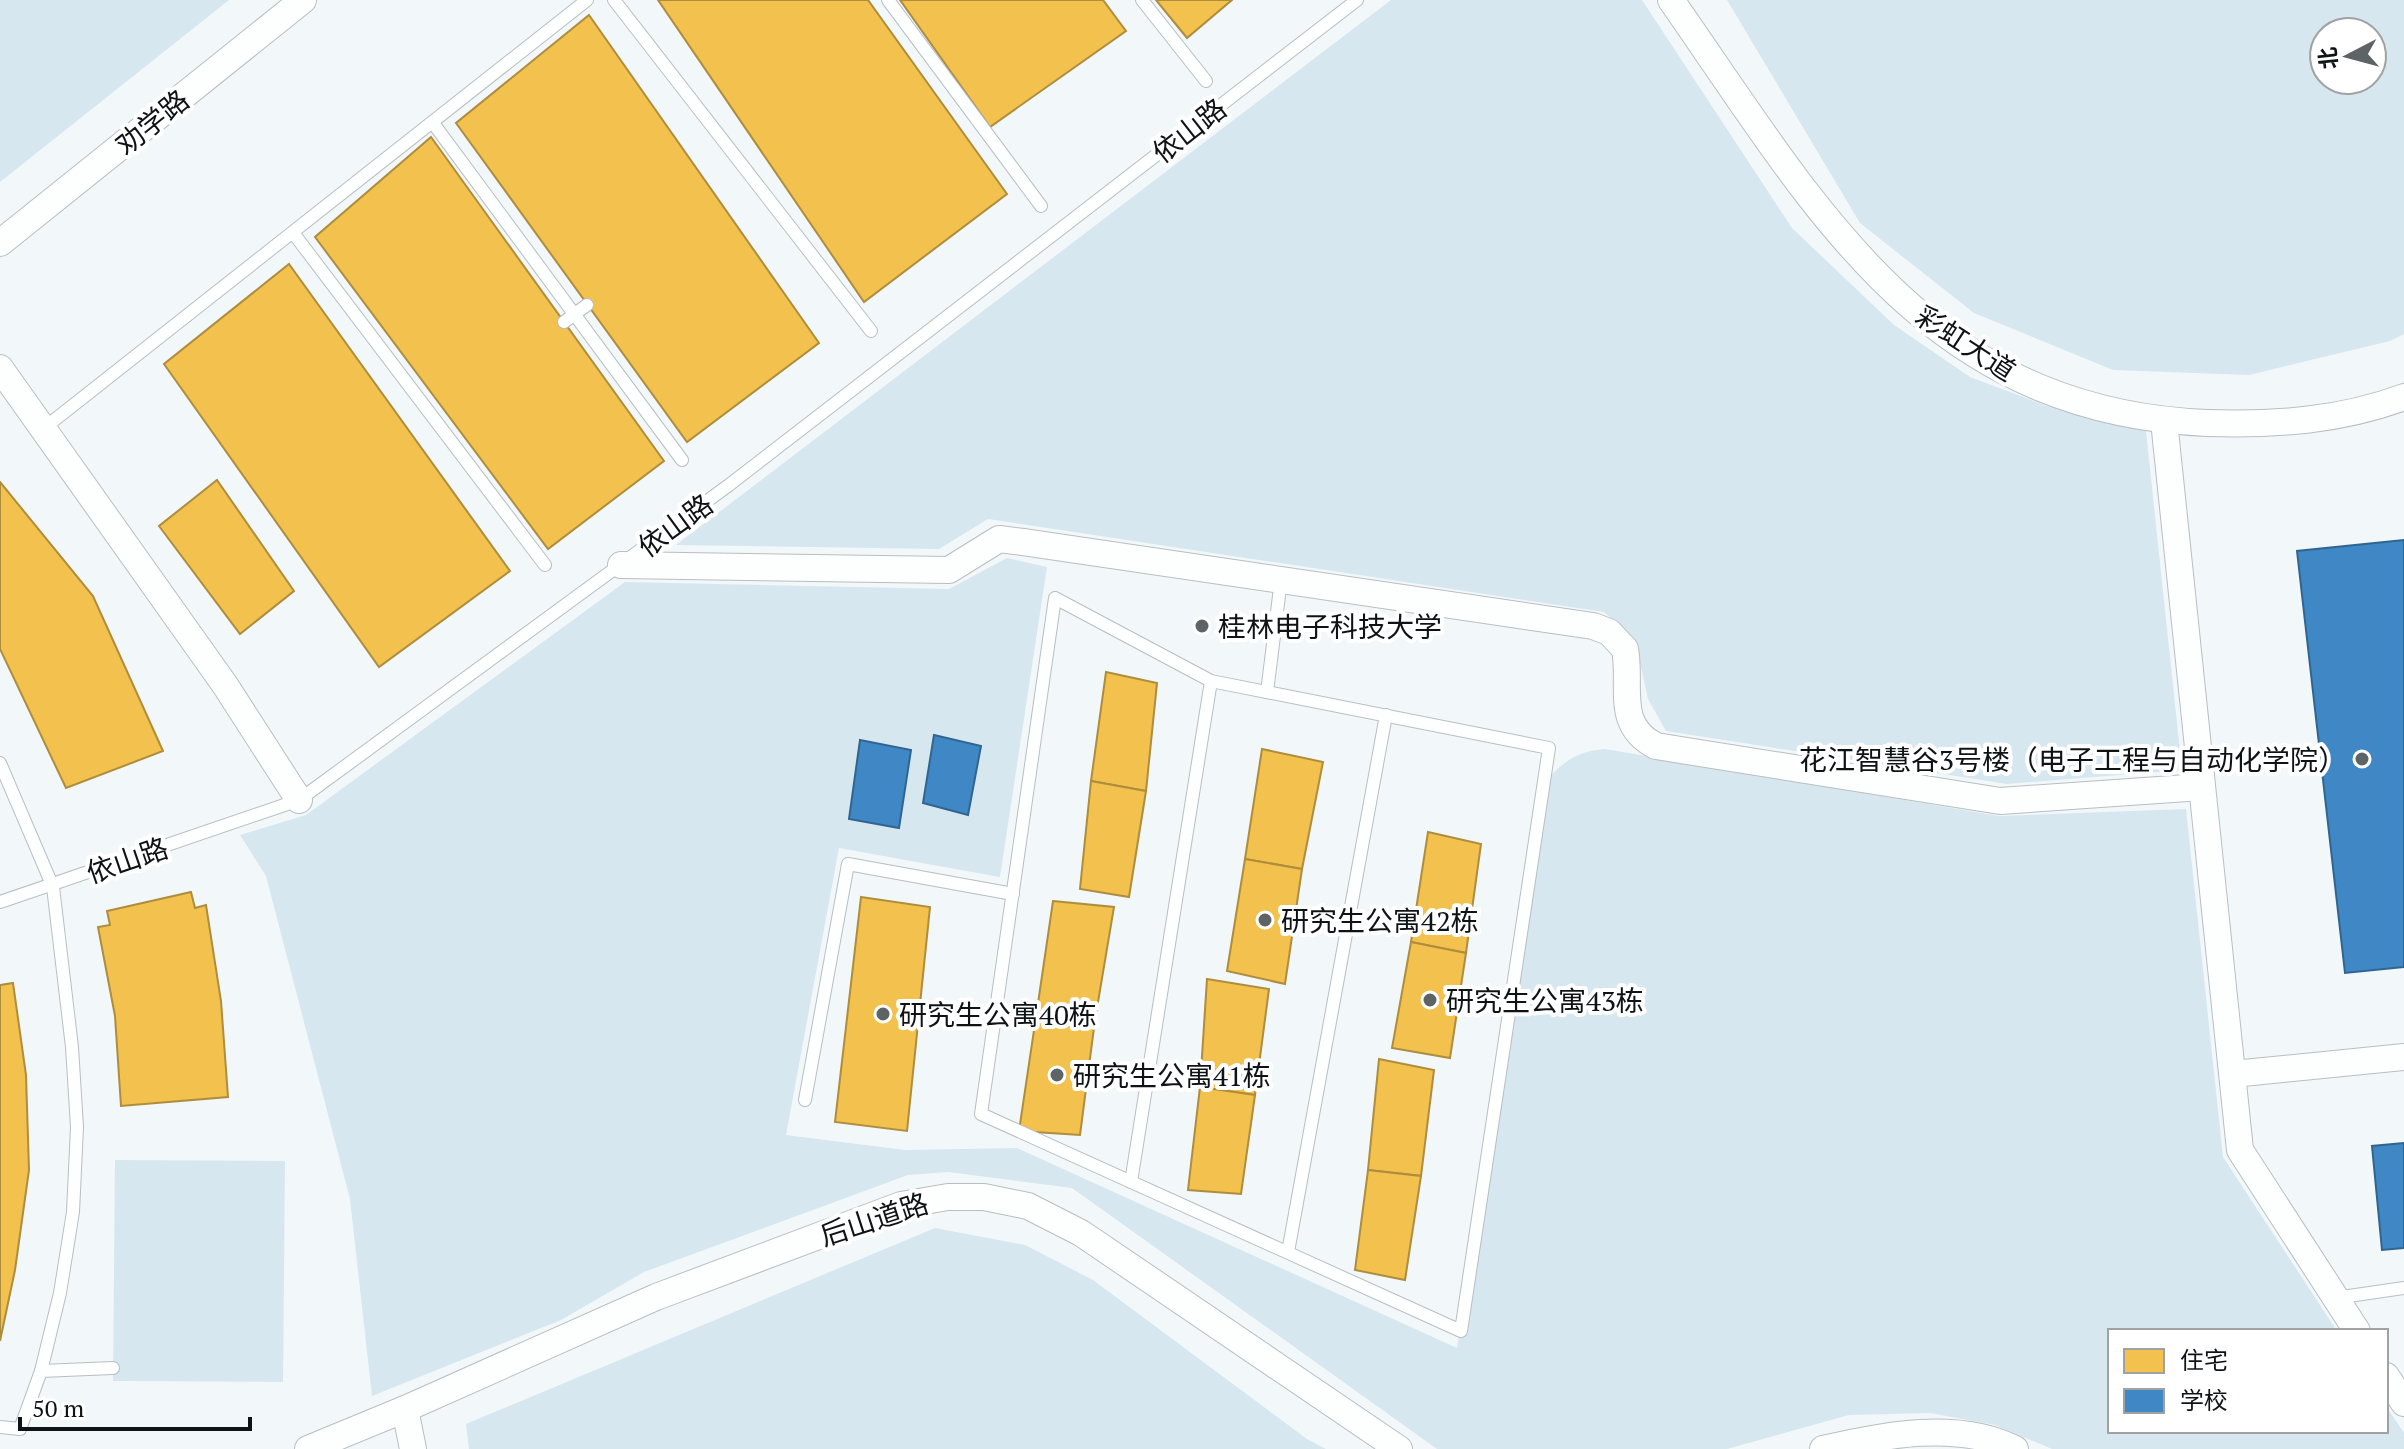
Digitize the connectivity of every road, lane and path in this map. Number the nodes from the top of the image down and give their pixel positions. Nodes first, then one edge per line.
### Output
1 (303, 0) edge
2 (587, 0) edge
3 (614, 0) edge
4 (888, 0) edge
5 (1142, 0) edge
6 (1357, 0) edge
7 (1671, 0) edge
8 (1206, 81) dead end
9 (433, 123) junction
10 (1041, 206) dead end
11 (294, 234) junction
12 (0, 243) edge
13 (587, 305) dead end
14 (569, 319) junction
15 (871, 331) dead end
16 (0, 368) edge
17 (2404, 397) edge
18 (2164, 421) junction
19 (43, 429) junction
20 (682, 460) dead end
21 (545, 565) dead end
22 (621, 565) junction
23 (1281, 580) junction
24 (1211, 681) junction
25 (1267, 692) junction
26 (1386, 715) junction
27 (0, 763) edge
28 (2202, 787) junction
29 (299, 800) junction
30 (53, 887) junction
31 (1013, 894) junction
32 (0, 902) edge
33 (2404, 1057) edge
34 (2233, 1074) junction
35 (805, 1100) dead end
36 (1131, 1182) junction
37 (1288, 1252) junction
38 (2404, 1288) edge
39 (2335, 1298) junction
40 (2356, 1329) edge
41 (113, 1368) dead end
42 (41, 1371) junction
43 (2388, 1379) edge
44 (2404, 1403) edge
45 (405, 1409) junction
46 (0, 1427) edge
47 (308, 1449) edge
48 (413, 1449) edge
49 (1399, 1449) edge
50 (1823, 1449) edge
51 (2015, 1449) edge

1 - 12 street, 劝学路
2 - 9 lane
3 - 15 lane
4 - 10 lane
5 - 8 lane
6 - 22 lane, 依山路
7 - 18 street, 彩虹大道
9 - 11 lane
9 - 14 lane
11 - 19 lane
11 - 21 lane
13 - 14 lane
14 - 20 lane
16 - 19 street
17 - 18 street, 彩虹大道
18 - 28 street
19 - 29 street
22 - 23 street
22 - 29 lane, 依山路
23 - 25 lane
23 - 28 street
24 - 25 lane
24 - 31 lane
24 - 36 lane
25 - 26 lane
26 - 37 lane
26 - 37 lane
27 - 30 lane, 依山路
28 - 34 street
29 - 30 lane, 依山路
30 - 32 lane
30 - 42 lane
31 - 35 lane
31 - 36 lane
33 - 34 street
34 - 39 street
36 - 37 lane
38 - 39 lane
39 - 40 street
41 - 42 lane
42 - 46 lane
43 - 44 street
45 - 47 street, 后山道路
45 - 48 street
45 - 49 street, 后山道路
50 - 51 street

